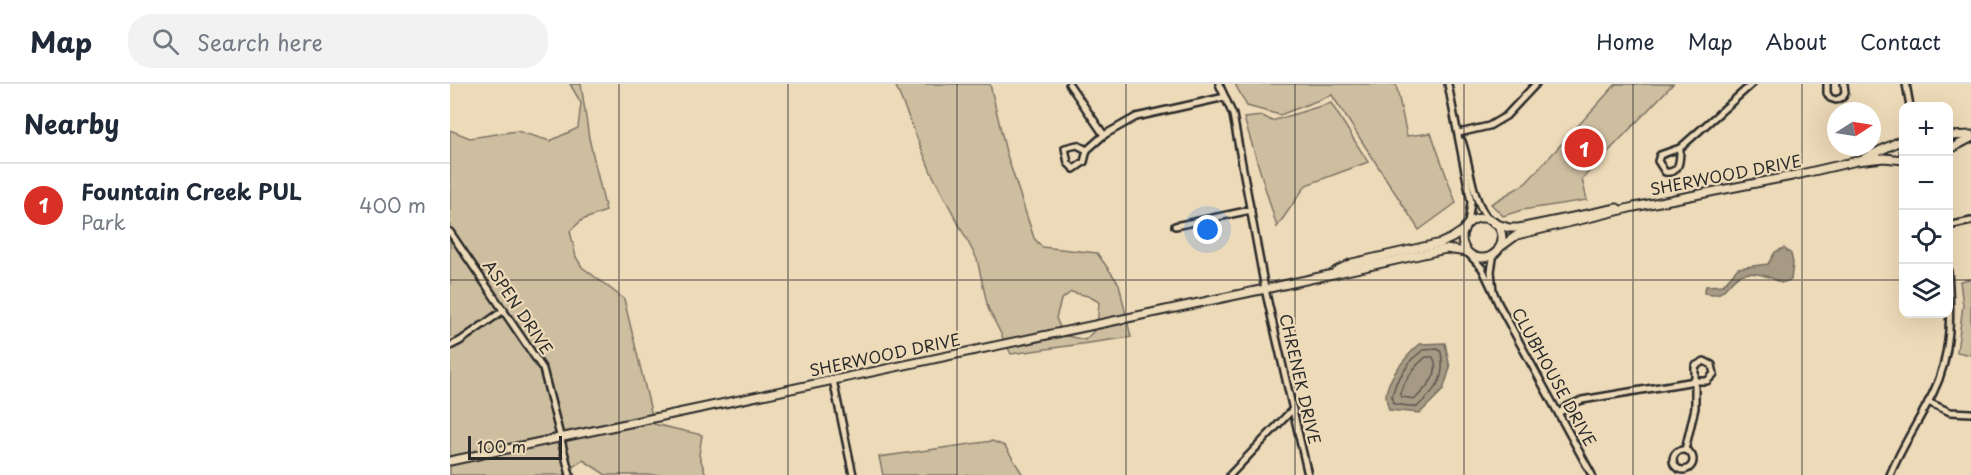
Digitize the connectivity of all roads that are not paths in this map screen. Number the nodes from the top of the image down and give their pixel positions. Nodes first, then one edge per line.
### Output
1 (1069, 84) edge
2 (1219, 84) edge
3 (1448, 84) edge
4 (1536, 84) edge
5 (1752, 84) edge
6 (1827, 84) edge
7 (1844, 84) edge
8 (1906, 84) edge
9 (1225, 97) junction
10 (1911, 102) edge
11 (1459, 133) junction
12 (1104, 135) junction
13 (1953, 136) edge
14 (1971, 137) edge
15 (1899, 142) edge
16 (1953, 147) edge
17 (1680, 148) junction
18 (1087, 150) junction
19 (1899, 160) edge
20 (1857, 161) junction
21 (1634, 207) junction
22 (1251, 210) junction
23 (1492, 221) junction
24 (1971, 221) edge
25 (1175, 225) dead end
26 (1953, 225) edge
27 (1466, 227) junction
28 (450, 232) edge
29 (1497, 250) junction
30 (1467, 252) junction
31 (1326, 276) junction
32 (1265, 289) junction
33 (1493, 291) junction
34 (504, 310) junction
35 (1951, 318) edge
36 (450, 346) edge
37 (833, 380) junction
38 (1695, 381) junction
39 (1928, 402) junction
40 (1293, 409) junction
41 (1559, 413) junction
42 (1971, 413) edge
43 (561, 438) junction
44 (1685, 450) dead end
45 (450, 461) edge
46 (570, 475) edge
47 (853, 475) edge
48 (1230, 475) edge
49 (1308, 475) edge
50 (1592, 475) edge
51 (1890, 475) edge

1 - 12 street
2 - 9 street, CHRENEK DRIVE
3 - 11 street
4 - 11 street
5 - 17 street
6 - 7 street
8 - 10 street
9 - 12 street
9 - 22 street, CHRENEK DRIVE
11 - 23 street
11 - 27 street
12 - 18 street
13 - 14 street
14 - 16 street
15 - 20 street, SHERWOOD DRIVE
17 - 17 street
18 - 18 street
19 - 20 street, SHERWOOD DRIVE
20 - 21 street, SHERWOOD DRIVE
21 - 23 street, SHERWOOD DRIVE
21 - 29 street, SHERWOOD DRIVE
22 - 25 street
22 - 32 street, CHRENEK DRIVE
23 - 27 street
23 - 29 street
24 - 26 street
27 - 30 street
27 - 31 street, SHERWOOD DRIVE
28 - 34 street, ASPEN DRIVE
29 - 30 street
29 - 33 street, CLUBHOUSE DRIVE
30 - 31 street, SHERWOOD DRIVE
30 - 33 street, CLUBHOUSE DRIVE
31 - 32 street, SHERWOOD DRIVE
32 - 37 street, SHERWOOD DRIVE
32 - 40 street, CHRENEK DRIVE
33 - 41 street, CLUBHOUSE DRIVE
34 - 36 street
34 - 43 street, ASPEN DRIVE
35 - 39 street
37 - 43 street, SHERWOOD DRIVE
37 - 47 street
38 - 38 street
38 - 41 street
38 - 44 street
39 - 42 street
39 - 51 street
40 - 48 street
40 - 49 street, CHRENEK DRIVE
41 - 50 street, CLUBHOUSE DRIVE
43 - 45 street, SHERWOOD DRIVE
43 - 46 street, ASPEN DRIVE

